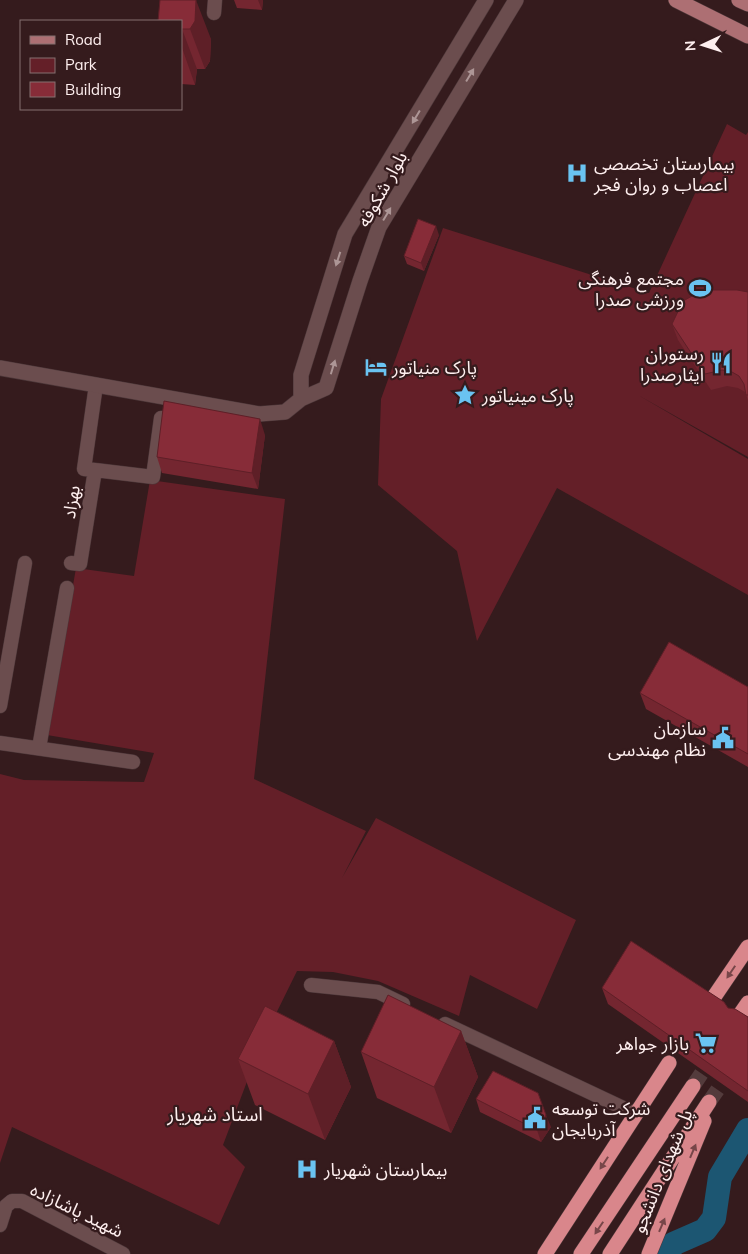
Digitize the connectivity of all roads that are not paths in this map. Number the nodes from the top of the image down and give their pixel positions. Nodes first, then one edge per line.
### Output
1 (486, 0) edge
2 (516, 0) edge
3 (676, 0) edge
4 (739, 0) edge
5 (748, 4) edge
6 (748, 36) edge
7 (0, 368) edge
8 (96, 385) junction
9 (301, 399) junction
10 (161, 418) edge
11 (95, 470) junction
12 (25, 563) dead end
13 (71, 563) dead end
14 (66, 588) dead end
15 (6, 632) edge
16 (0, 706) edge
17 (0, 743) edge
18 (39, 748) junction
19 (132, 762) dead end
20 (748, 947) edge
21 (311, 985) dead end
22 (714, 997) edge
23 (414, 1009) edge
24 (432, 1017) edge
25 (669, 1064) dead end
26 (694, 1086) tunnel mouth
27 (636, 1114) junction
28 (0, 1225) edge
29 (124, 1254) edge
30 (545, 1254) edge
31 (582, 1254) edge
32 (610, 1254) edge
33 (649, 1254) edge

1 -> 9 main road, بلوار شکوفه
9 -> 2 main road, بلوار شکوفه
3 - 6 main road
4 - 5 main road
7 - 8 main road, بلوار شکوفه
8 - 9 main road, بلوار شکوفه
8 - 11 street, بهزاد
10 - 11 street
11 - 13 street, بهزاد
12 - 15 street
14 - 18 street
15 - 16 street
17 - 18 street
18 - 19 street
20 -> 22 highway
21 - 23 street
24 - 27 street
25 - 27 highway
26 -> 31 highway
27 -> 30 highway
28 - 29 street, شهید پاشازاده
33 -> 32 highway, پل شهدای دانشجو

